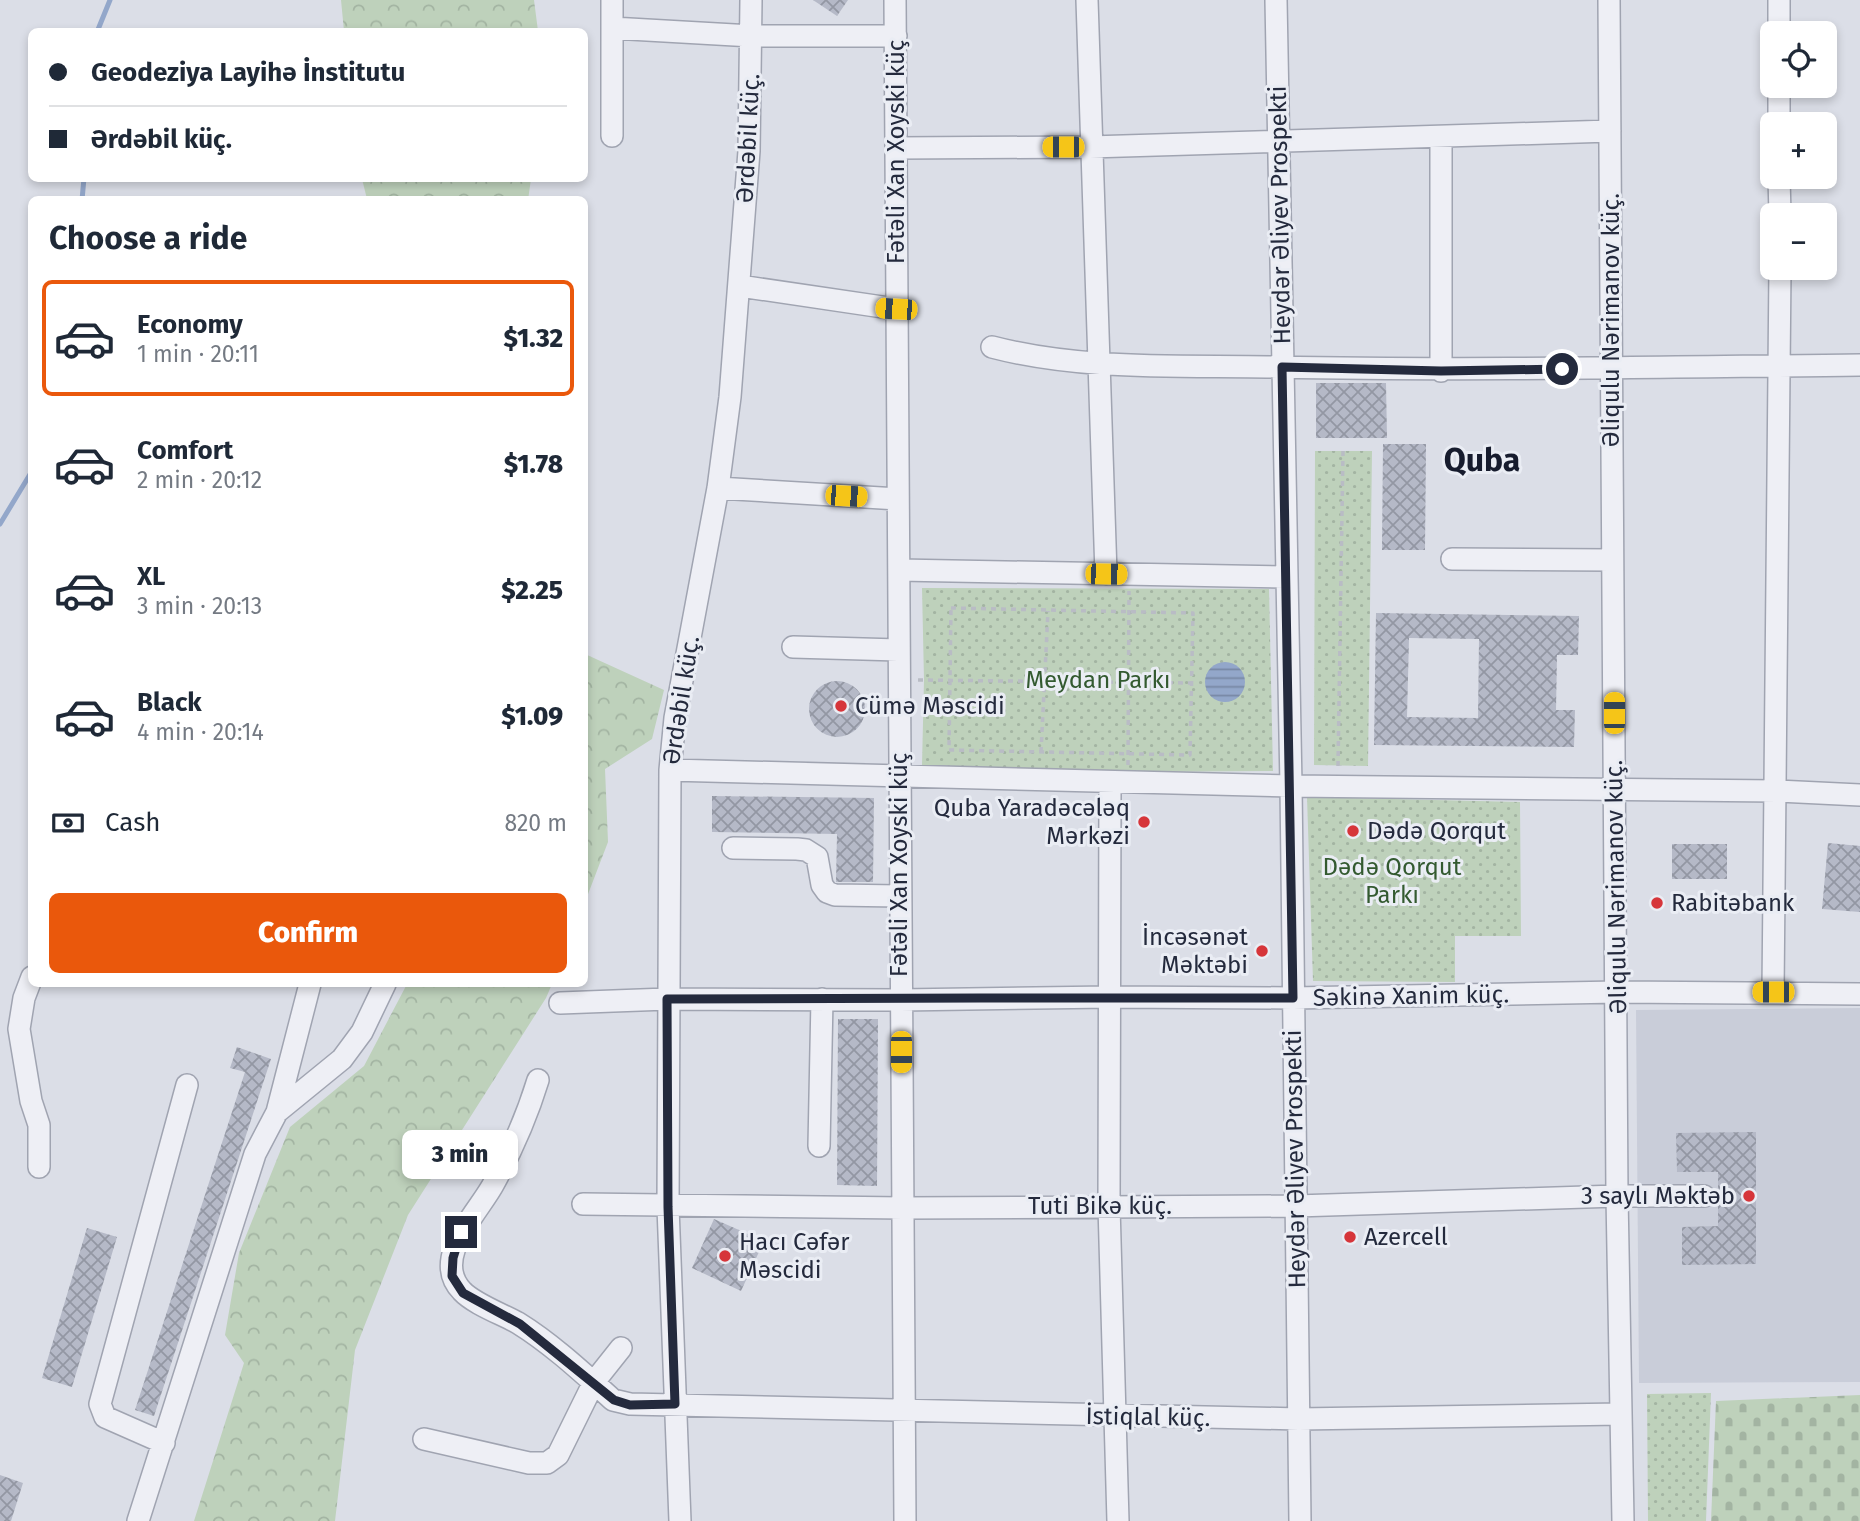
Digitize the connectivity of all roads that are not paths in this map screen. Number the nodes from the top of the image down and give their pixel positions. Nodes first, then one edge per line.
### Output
1 (612, 0) edge
2 (751, 0) edge
3 (895, 0) edge
4 (1087, 0) edge
5 (1276, 0) edge
6 (1609, 0) edge
7 (1779, 0) edge
8 (1779, 21) edge
9 (612, 28) junction
10 (752, 36) junction
11 (896, 36) junction
12 (1610, 131) junction
13 (612, 136) dead end
14 (1441, 138) junction
15 (1278, 139) junction
16 (1090, 147) junction
17 (897, 148) junction
18 (1780, 280) edge
19 (740, 286) junction
20 (896, 309) junction
21 (992, 347) dead end
22 (1100, 363) junction
23 (1860, 365) edge
24 (1780, 366) junction
25 (1282, 367) junction
26 (1610, 369) junction
27 (1441, 371) junction
28 (718, 488) junction
29 (898, 499) junction
30 (1452, 559) dead end
31 (1612, 560) junction
32 (899, 570) junction
33 (1106, 574) junction
34 (1286, 577) junction
35 (793, 647) dead end
36 (898, 650) junction
37 (670, 770) junction
38 (899, 777) junction
39 (1119, 782) junction
40 (1291, 786) junction
41 (1614, 789) junction
42 (1777, 791) junction
43 (1860, 794) edge
44 (733, 848) dead end
45 (900, 896) junction
46 (28, 987) edge
47 (309, 987) edge
48 (384, 987) edge
49 (1617, 992) junction
50 (1773, 992) junction
51 (1860, 995) edge
52 (1110, 997) junction
53 (1293, 998) junction
54 (667, 999) junction
55 (822, 999) junction
56 (901, 1000) junction
57 (560, 1003) dead end
58 (538, 1080) dead end
59 (187, 1085) dead end
60 (277, 1112) junction
61 (818, 1146) dead end
62 (39, 1167) dead end
63 (1617, 1196) junction
64 (1703, 1196) dead end
65 (583, 1204) dead end
66 (1109, 1206) junction
67 (1296, 1206) junction
68 (668, 1207) junction
69 (903, 1208) junction
70 (621, 1348) dead end
71 (594, 1382) junction
72 (675, 1404) junction
73 (904, 1411) junction
74 (1621, 1414) junction
75 (1116, 1417) junction
76 (1299, 1419) junction
77 (424, 1439) dead end
78 (164, 1443) junction
79 (138, 1521) edge
80 (680, 1521) edge
81 (905, 1521) edge
82 (1118, 1521) edge
83 (1300, 1521) edge
84 (1623, 1521) edge

1 - 9 street
2 - 10 street, Ərdəbil küç.
3 - 11 street, Fətəli Xan Xoyski küç
4 - 16 street
5 - 15 street, Heydər Əliyev Prospekti
6 - 12 street, Əliqulu Nərimanov küç.
7 - 8 street
9 - 10 street
9 - 13 street
10 - 11 street
10 - 19 street, Ərdəbil küç.
11 - 17 street, Fətəli Xan Xoyski küç
12 - 14 street
12 - 26 street, Əliqulu Nərimanov küç.
14 - 15 street
14 - 27 street
15 - 16 street
15 - 25 street, Heydər Əliyev Prospekti
16 - 17 street
16 - 22 street
17 - 20 street, Fətəli Xan Xoyski küç
18 - 24 street
19 - 20 street
19 - 28 street, Ərdəbil küç.
20 - 29 street, Fətəli Xan Xoyski küç
21 - 22 street
22 - 25 street
22 - 33 street
23 - 24 street
24 - 26 street
24 - 42 street
25 - 27 street
25 - 34 street, Heydər Əliyev Prospekti
26 - 27 street
26 - 31 street, Əliqulu Nərimanov küç.
28 - 29 street
28 - 37 street, Ərdəbil küç.
29 - 32 street, Fətəli Xan Xoyski küç
30 - 31 street
31 - 41 street, Əliqulu Nərimanov küç.
32 - 33 street
32 - 36 street, Fətəli Xan Xoyski küç
33 - 34 street
34 - 40 street, Heydər Əliyev Prospekti
35 - 36 street
36 - 38 street, Fətəli Xan Xoyski küç
37 - 38 street
37 - 54 street, Ərdəbil küç.
38 - 39 street
38 - 45 street, Fətəli Xan Xoyski küç
39 - 40 street
39 - 52 street
40 - 41 street
40 - 53 street, Heydər Əliyev Prospekti
41 - 42 street
41 - 49 street, Əliqulu Nərimanov küç.
42 - 43 street
42 - 50 street
44 - 45 street
45 - 56 street, Fətəli Xan Xoyski küç
46 - 62 street
47 - 60 street
48 - 60 street
49 - 50 street, Səkinə Xanim küç.
49 - 53 street, Səkinə Xanim küç.
49 - 63 street, Əliqulu Nərimanov küç.
50 - 51 street, Səkinə Xanim küç.
52 - 53 street, Səkinə Xanim küç.
52 - 56 street, Səkinə Xanim küç.
52 - 66 street
53 - 67 street, Heydər Əliyev Prospekti
54 - 55 street, Səkinə Xanim küç.
54 - 57 street, Səkinə Xanim küç.
54 - 68 street, Ərdəbil küç.
55 - 56 street, Səkinə Xanim küç.
55 - 61 street
56 - 69 street, Fətəli Xan Xoyski küç
58 - 71 street
59 - 78 street
60 - 78 street
63 - 64 street, Tuti Bikə küç.
63 - 67 street, Tuti Bikə küç.
63 - 74 street, Əliqulu Nərimanov küç.
65 - 68 street, Tuti Bikə küç.
66 - 67 street, Tuti Bikə küç.
66 - 69 street, Tuti Bikə küç.
66 - 75 street
67 - 76 street, Heydər Əliyev Prospekti
68 - 69 street, Tuti Bikə küç.
68 - 72 street, Ərdəbil küç.
69 - 73 street, Fətəli Xan Xoyski küç
70 - 71 street
71 - 72 street
71 - 77 street
72 - 73 street, İstiqlal küç.
72 - 80 street, Ərdəbil küç.
73 - 75 street, İstiqlal küç.
73 - 81 street, Fətəli Xan Xoyski küç
74 - 76 street, İstiqlal küç.
74 - 84 street, Əliqulu Nərimanov küç.
75 - 76 street, İstiqlal küç.
75 - 82 street
76 - 83 street, Heydər Əliyev Prospekti
78 - 79 street

